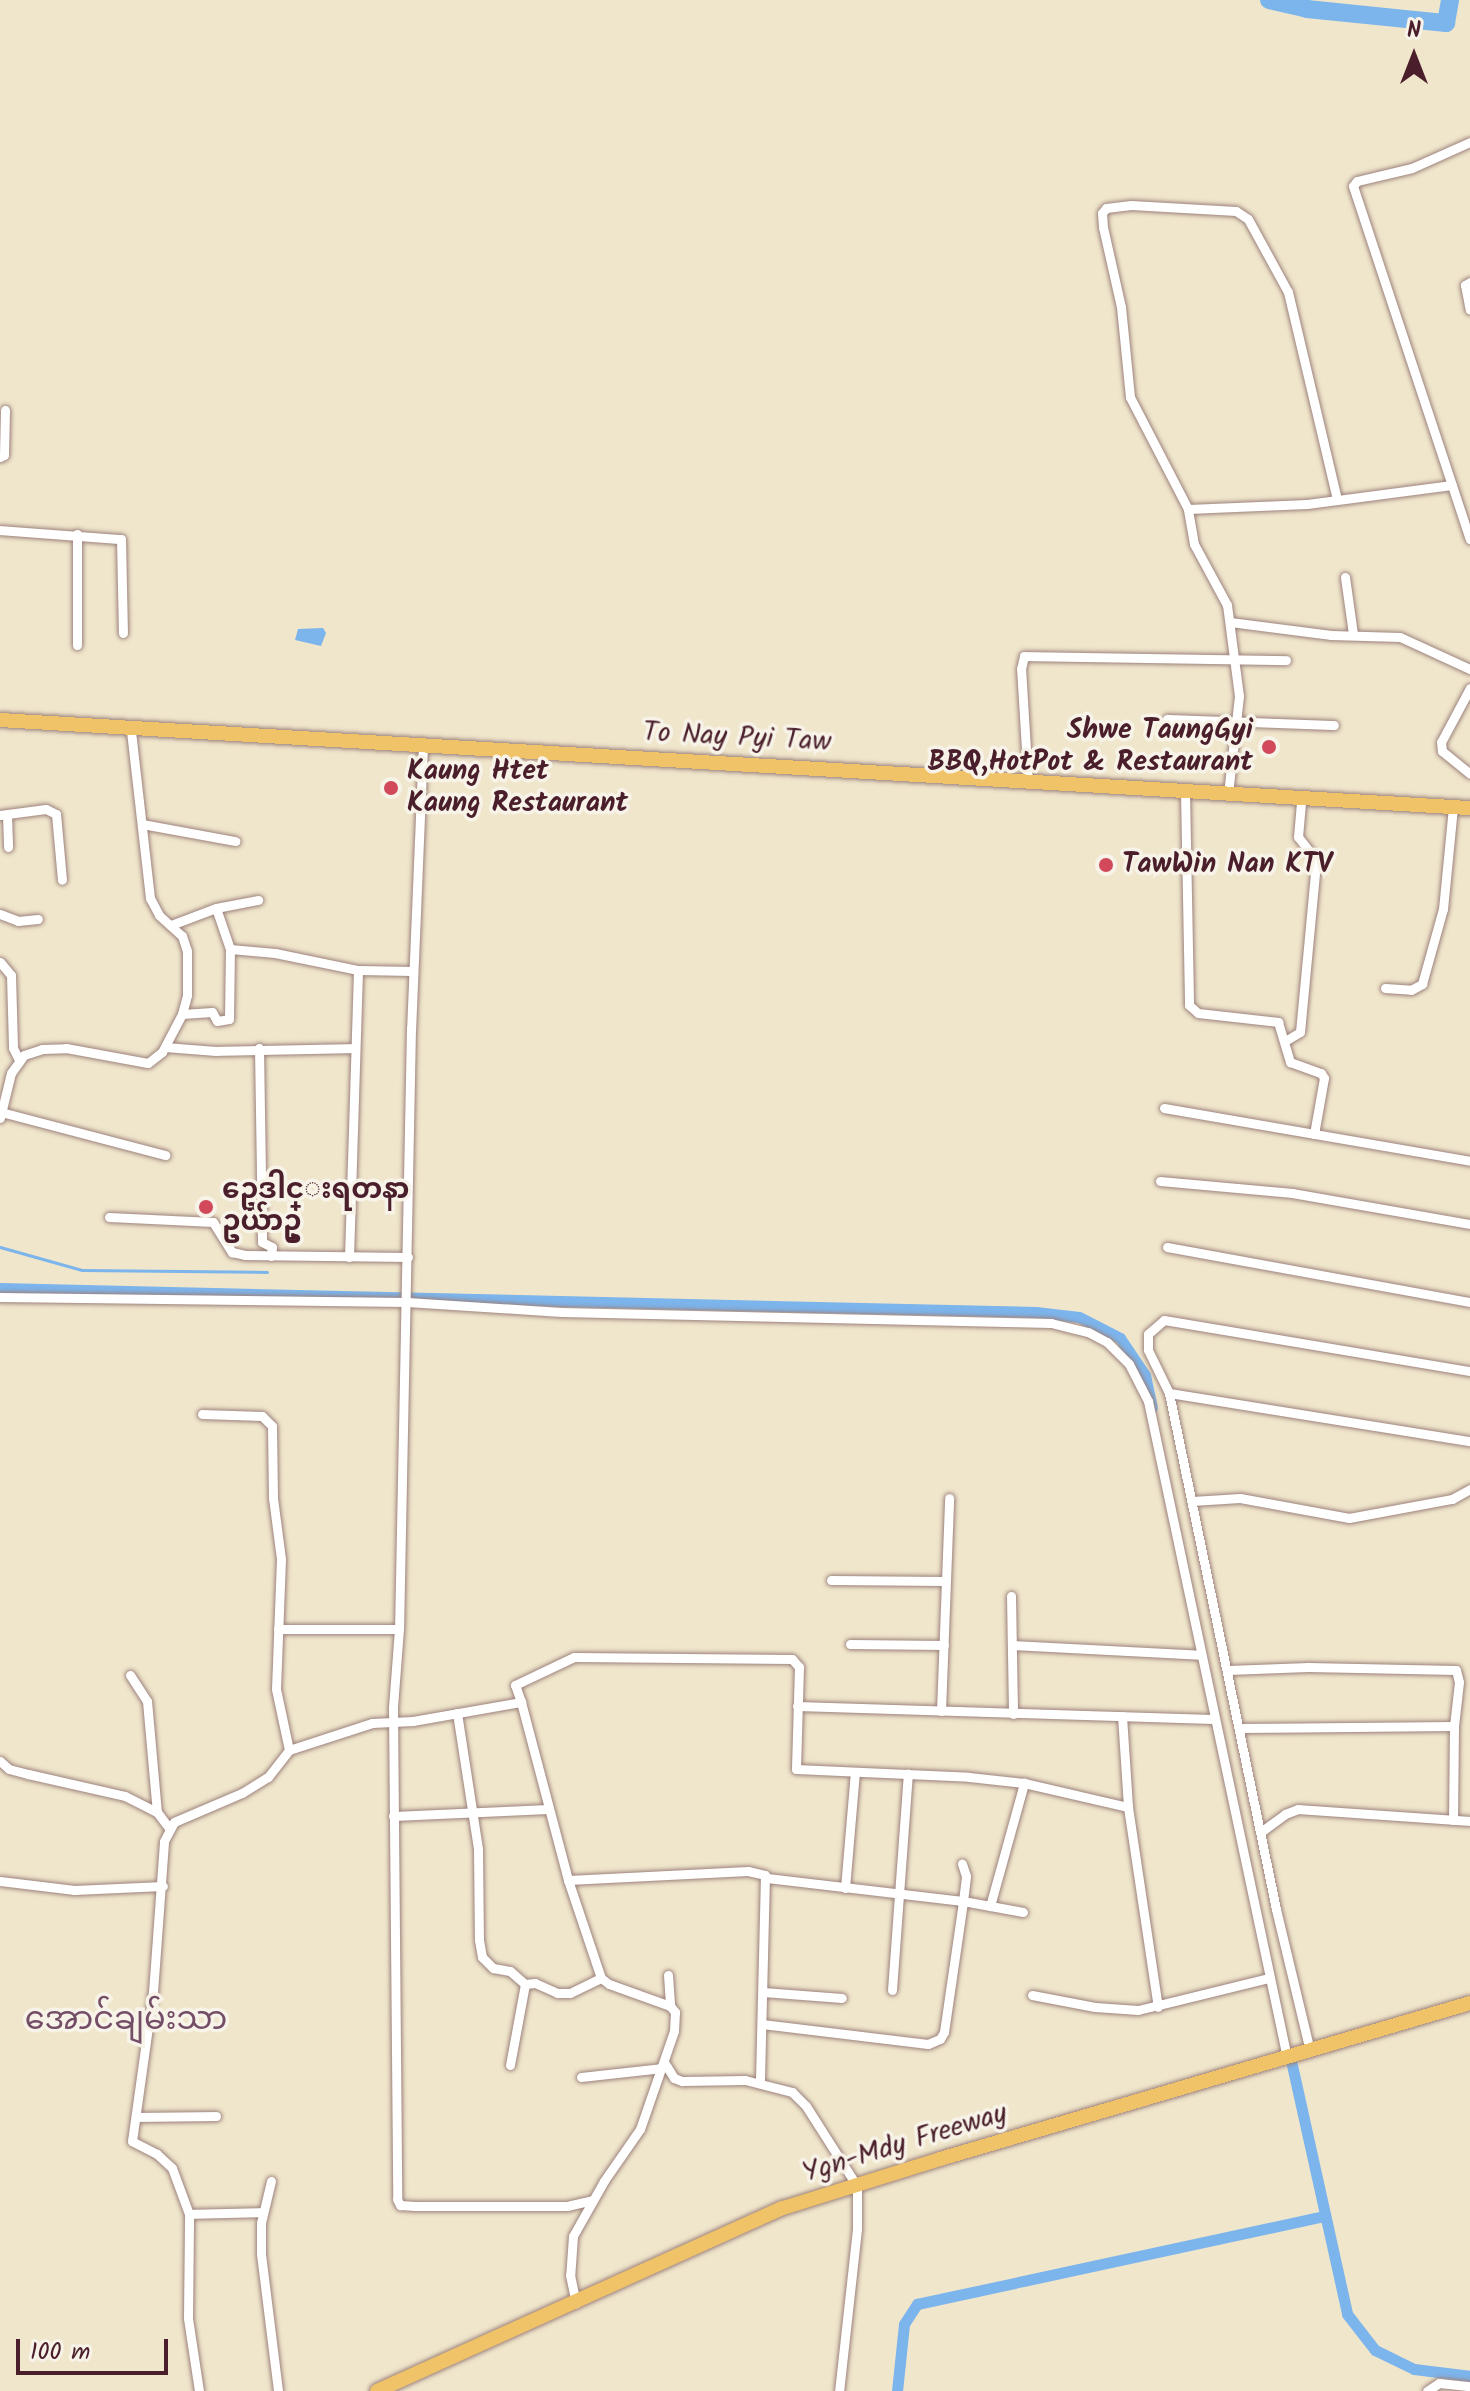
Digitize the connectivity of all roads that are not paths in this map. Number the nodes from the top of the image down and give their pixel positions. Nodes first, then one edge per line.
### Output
1 (1470, 142) edge
2 (1470, 282) edge
3 (1470, 310) edge
4 (5, 410) dead end
5 (0, 457) edge
6 (1452, 485) junction
7 (1337, 499) junction
8 (1188, 509) junction
9 (1465, 510) edge
10 (0, 530) edge
11 (77, 534) junction
12 (1470, 539) edge
13 (1345, 577) dead end
14 (1230, 622) junction
15 (123, 633) dead end
16 (1353, 634) junction
17 (77, 645) dead end
18 (1234, 660) junction
19 (1286, 660) dead end
20 (1470, 669) edge
21 (1470, 688) edge
22 (1167, 719) dead end
23 (0, 720) edge
24 (1238, 721) junction
25 (1334, 725) dead end
26 (131, 730) junction
27 (423, 745) junction
28 (1470, 774) edge
29 (1028, 782) junction
30 (1185, 792) junction
31 (1228, 794) junction
32 (1301, 799) junction
33 (1453, 807) junction
34 (1470, 808) edge
35 (4, 815) edge
36 (142, 824) junction
37 (235, 841) dead end
38 (8, 847) dead end
39 (62, 880) dead end
40 (258, 900) dead end
41 (216, 908) junction
42 (0, 914) edge
43 (38, 919) dead end
44 (171, 925) junction
45 (230, 949) junction
46 (0, 962) edge
47 (358, 970) junction
48 (413, 971) junction
49 (1385, 988) dead end
50 (182, 1014) junction
51 (1285, 1041) junction
52 (165, 1047) junction
53 (259, 1048) junction
54 (354, 1048) junction
55 (19, 1060) junction
56 (0, 1072) edge
57 (10, 1079) junction
58 (1164, 1108) dead end
59 (1, 1115) edge
60 (1314, 1134) junction
61 (165, 1155) dead end
62 (1470, 1161) edge
63 (1160, 1181) dead end
64 (109, 1217) dead end
65 (1470, 1224) edge
66 (1167, 1247) dead end
67 (271, 1256) junction
68 (349, 1257) junction
69 (408, 1257) junction
70 (0, 1297) edge
71 (407, 1302) junction
72 (1470, 1302) edge
73 (1470, 1371) edge
74 (1169, 1393) junction
75 (202, 1414) dead end
76 (1470, 1441) edge
77 (1470, 1489) edge
78 (949, 1498) dead end
79 (1192, 1501) junction
80 (831, 1580) dead end
81 (945, 1581) junction
82 (1011, 1596) dead end
83 (278, 1629) junction
84 (399, 1629) junction
85 (850, 1644) dead end
86 (944, 1645) junction
87 (1012, 1645) junction
88 (1200, 1655) junction
89 (1228, 1670) junction
90 (130, 1675) dead end
91 (521, 1702) junction
92 (797, 1706) junction
93 (941, 1711) junction
94 (457, 1713) junction
95 (1013, 1714) junction
96 (1122, 1716) junction
97 (1213, 1719) junction
98 (395, 1720) junction
99 (1454, 1726) junction
100 (1239, 1728) junction
101 (289, 1750) junction
102 (0, 1761) edge
103 (855, 1772) junction
104 (908, 1774) junction
105 (1024, 1783) junction
106 (1128, 1807) junction
107 (549, 1809) junction
108 (157, 1812) junction
109 (474, 1815) junction
110 (393, 1816) junction
111 (1453, 1820) junction
112 (1470, 1821) edge
113 (169, 1828) junction
114 (1262, 1831) junction
115 (962, 1864) dead end
116 (767, 1878) junction
117 (568, 1880) junction
118 (0, 1881) edge
119 (163, 1886) junction
120 (845, 1888) junction
121 (900, 1894) junction
122 (963, 1901) junction
123 (990, 1906) junction
124 (1023, 1912) dead end
125 (668, 1975) dead end
126 (601, 1978) junction
127 (1268, 1978) junction
128 (525, 1984) junction
129 (892, 1990) dead end
130 (763, 1992) junction
131 (1032, 1995) dead end
132 (842, 1998) dead end
133 (1470, 2003) edge
134 (670, 2006) junction
135 (1158, 2007) junction
136 (762, 2024) junction
137 (1310, 2051) junction
138 (1287, 2058) junction
139 (510, 2065) dead end
140 (663, 2065) junction
141 (581, 2077) dead end
142 (760, 2082) junction
143 (216, 2116) dead end
144 (138, 2117) junction
145 (271, 2181) dead end
146 (857, 2186) junction
147 (592, 2200) junction
148 (263, 2212) junction
149 (189, 2214) junction
150 (576, 2303) junction
151 (1470, 2386) edge
152 (199, 2391) edge
153 (278, 2391) edge
154 (377, 2391) edge
155 (839, 2391) edge
156 (1427, 2391) edge

1 - 6 street
2 - 3 street
4 - 5 street
6 - 7 street
6 - 9 street
7 - 8 street
7 - 8 street
8 - 14 street
9 - 12 street
10 - 11 street
11 - 15 street
11 - 17 street
13 - 16 street
14 - 16 street
14 - 18 street
16 - 20 street
18 - 19 street
18 - 24 street
18 - 29 street
21 - 28 street
22 - 24 street
23 - 26 main road, To Nay Pyi Taw
24 - 25 street
24 - 31 street
26 - 27 main road, To Nay Pyi Taw
26 - 36 street
27 - 29 main road, To Nay Pyi Taw
27 - 48 street
29 - 30 main road, To Nay Pyi Taw
30 - 31 main road, To Nay Pyi Taw
30 - 51 street
31 - 32 main road, To Nay Pyi Taw
32 - 33 main road, To Nay Pyi Taw
32 - 51 street
33 - 34 main road, To Nay Pyi Taw
33 - 49 street
35 - 38 street
35 - 39 street
36 - 37 street
36 - 44 street
40 - 41 street
41 - 44 street
41 - 45 street
42 - 43 street
44 - 50 street
45 - 47 street
45 - 50 street
46 - 55 street
47 - 48 street
47 - 54 street
48 - 69 street
50 - 52 street
51 - 60 street
52 - 53 street
52 - 55 street
53 - 54 street
53 - 67 street
54 - 68 street
55 - 57 street
56 - 57 street
57 - 59 street
58 - 60 street
59 - 61 street
60 - 62 street
63 - 65 street
64 - 67 street
66 - 72 street
67 - 68 street
68 - 69 street
69 - 71 street
70 - 71 street
71 - 84 street
71 - 88 street
73 - 74 street
74 - 76 street
74 - 79 street
75 - 83 street
77 - 79 street
78 - 81 street
79 - 89 street
80 - 81 street
81 - 86 street
82 - 87 street
83 - 84 street
83 - 101 street
84 - 98 street
85 - 86 street
86 - 93 street
87 - 88 street
87 - 95 street
88 - 97 street
89 - 99 street
89 - 100 street
90 - 108 street
91 - 92 street
91 - 94 street
91 - 107 street
92 - 93 street
92 - 103 street
93 - 95 street
94 - 98 street
94 - 109 street
95 - 96 street
96 - 97 street
96 - 106 street
97 - 127 street
98 - 101 street
98 - 110 street
99 - 100 street
99 - 111 street
100 - 114 street
101 - 113 street
102 - 108 street
103 - 104 street
103 - 120 street
104 - 105 street
104 - 121 street
105 - 106 street
105 - 123 street
106 - 135 street
107 - 109 street
107 - 117 street
108 - 113 street
109 - 110 street
109 - 128 street
110 - 147 street
111 - 112 street
111 - 114 street
113 - 119 street
114 - 137 street
115 - 122 street
116 - 117 street
116 - 120 street
116 - 130 street
117 - 126 street
118 - 119 street
119 - 144 street
120 - 121 street
121 - 122 street
121 - 129 street
122 - 123 street
122 - 136 street
123 - 124 street
125 - 134 street
126 - 128 street
126 - 134 street
127 - 135 street
127 - 138 street
128 - 139 street
130 - 132 street
130 - 136 street
131 - 135 street
133 - 137 main road, Ygn-Mdy Freeway
134 - 140 street
136 - 142 street
137 - 138 main road, Ygn-Mdy Freeway
138 - 146 main road, Ygn-Mdy Freeway
140 - 141 street
140 - 142 street
140 - 147 street
142 - 146 street
143 - 144 street
144 - 149 street
145 - 148 street
146 - 150 main road, Ygn-Mdy Freeway
146 - 155 street
147 - 150 street
148 - 149 street
148 - 153 street
149 - 152 street
150 - 154 main road, Ygn-Mdy Freeway
151 - 156 street

